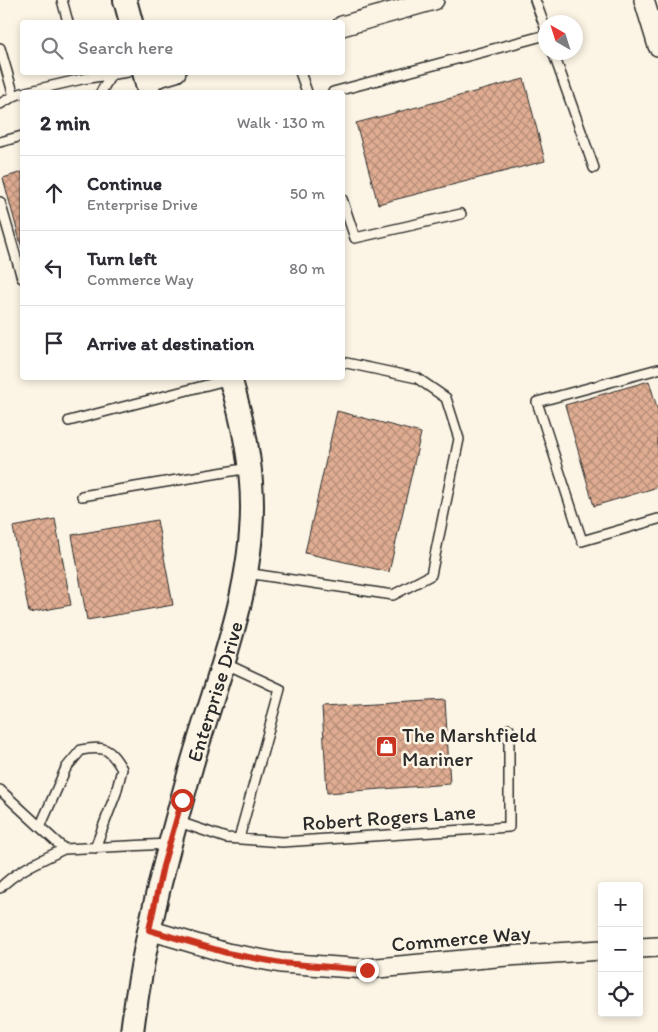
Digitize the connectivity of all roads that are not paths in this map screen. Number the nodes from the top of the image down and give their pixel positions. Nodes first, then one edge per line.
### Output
1 (62, 0) edge
2 (125, 0) edge
3 (434, 0) edge
4 (535, 0) edge
5 (644, 0) edge
6 (540, 15) edge
7 (67, 20) edge
8 (130, 20) edge
9 (345, 25) edge
10 (538, 37) edge
11 (658, 46) edge
12 (0, 48) edge
13 (556, 60) edge
14 (111, 75) junction
15 (163, 75) edge
16 (301, 75) edge
17 (81, 76) edge
18 (142, 80) edge
19 (34, 90) edge
20 (102, 90) edge
21 (306, 90) edge
22 (340, 90) edge
23 (20, 92) edge
24 (20, 94) edge
25 (0, 104) edge
26 (20, 137) edge
27 (0, 142) edge
28 (594, 168) dead end
29 (0, 202) edge
30 (345, 208) edge
31 (461, 214) dead end
32 (20, 271) edge
33 (345, 363) edge
34 (658, 369) edge
35 (224, 380) edge
36 (232, 380) edge
37 (69, 421) dead end
38 (249, 468) junction
39 (82, 496) dead end
40 (658, 519) edge
41 (245, 573) junction
42 (223, 662) junction
43 (509, 729) dead end
44 (0, 790) edge
45 (176, 820) junction
46 (40, 827) junction
47 (239, 838) junction
48 (169, 844) junction
49 (95, 848) junction
50 (64, 849) junction
51 (0, 887) edge
52 (149, 930) junction
53 (658, 947) edge
54 (643, 948) edge
55 (598, 950) edge
56 (132, 1032) edge

1 - 7 lane
2 - 8 street
3 - 9 street
4 - 6 lane
5 - 11 street
10 - 22 lane
12 - 23 lane
13 - 28 lane
14 - 17 lane
14 - 18 lane
14 - 20 lane
15 - 18 street
16 - 21 lane
17 - 19 lane
24 - 25 lane
26 - 27 lane
29 - 32 lane
30 - 31 lane
33 - 41 lane
34 - 40 lane
35 - 37 lane
36 - 38 street, Enterprise Drive
38 - 39 lane
38 - 41 street, Enterprise Drive
41 - 42 street, Enterprise Drive
42 - 45 street, Enterprise Drive
42 - 47 lane
43 - 47 lane, Robert Rogers Lane
44 - 46 lane
45 - 47 lane, Robert Rogers Lane
45 - 48 street, Enterprise Drive
46 - 49 lane
46 - 50 lane
48 - 49 lane
48 - 52 street, Enterprise Drive
49 - 50 lane
50 - 51 lane
52 - 55 street, Commerce Way
52 - 56 street, Enterprise Drive
53 - 54 street

